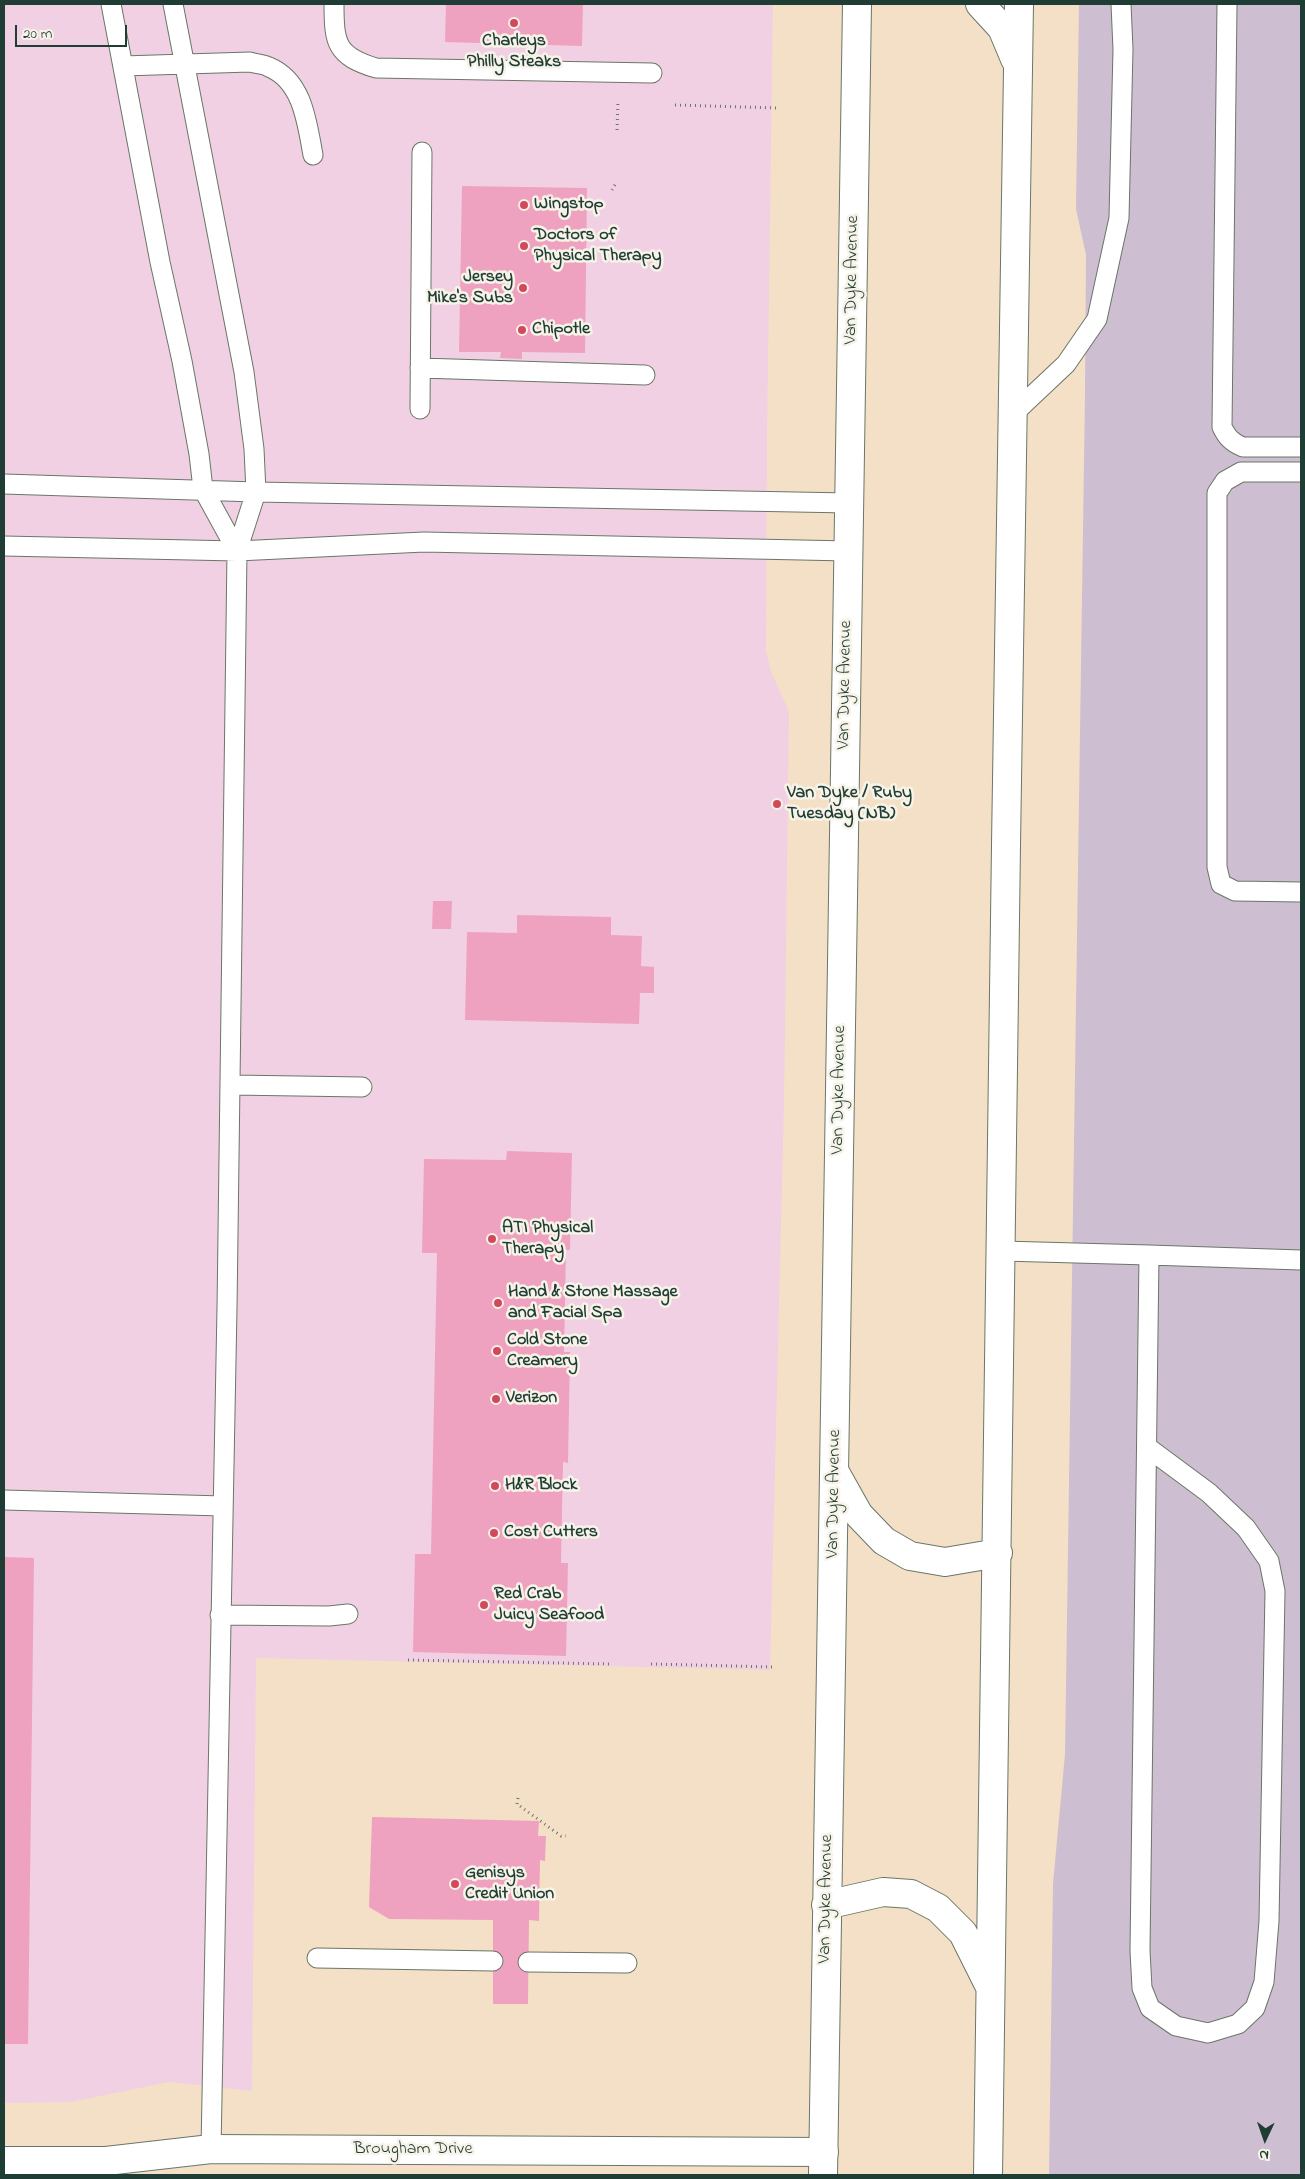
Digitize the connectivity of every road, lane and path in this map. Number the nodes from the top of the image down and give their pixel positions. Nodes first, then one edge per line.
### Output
1 (111, 4) edge
2 (173, 4) edge
3 (334, 4) edge
4 (857, 4) edge
5 (980, 4) edge
6 (1020, 4) edge
7 (1121, 4) edge
8 (1227, 4) edge
9 (183, 64) junction
10 (1018, 65) junction
11 (123, 66) junction
12 (652, 73) dead end
13 (618, 97) dead end
14 (675, 105) dead end
15 (778, 108) dead end
16 (617, 130) dead end
17 (422, 152) dead end
18 (313, 155) dead end
19 (616, 183) dead end
20 (612, 190) dead end
21 (420, 368) junction
22 (645, 375) dead end
23 (420, 409) dead end
24 (1014, 413) junction
25 (1301, 447) edge
26 (1301, 472) edge
27 (4, 484) edge
28 (203, 489) junction
29 (256, 492) junction
30 (849, 503) junction
31 (4, 546) edge
32 (237, 551) junction
33 (848, 551) junction
34 (1301, 892) edge
35 (232, 1085) junction
36 (362, 1087) dead end
37 (1002, 1251) junction
38 (1150, 1255) junction
39 (1301, 1260) edge
40 (1147, 1447) junction
41 (836, 1472) junction
42 (4, 1500) edge
43 (223, 1506) junction
44 (998, 1553) junction
45 (348, 1614) dead end
46 (220, 1615) junction
47 (408, 1660) dead end
48 (612, 1664) dead end
49 (651, 1664) dead end
50 (776, 1667) dead end
51 (518, 1798) dead end
52 (566, 1836) dead end
53 (826, 1905) junction
54 (317, 1958) dead end
55 (493, 1961) dead end
56 (528, 1962) dead end
57 (627, 1964) dead end
58 (991, 1989) junction
59 (211, 2149) junction
60 (4, 2161) edge
61 (824, 2164) edge
62 (988, 2175) edge

1 - 11 lane
2 - 9 lane
3 - 12 lane
4 - 30 main road, Van Dyke Avenue
5 - 10 main road
6 - 10 main road
7 - 24 lane
8 - 25 lane
9 - 11 lane
9 - 18 lane
9 - 29 lane
10 - 24 main road
11 - 28 lane
13 - 16 path
14 - 15 path
17 - 21 lane
19 - 20 path
21 - 22 lane
21 - 23 lane
24 - 37 main road
26 - 34 lane
27 - 28 lane
28 - 29 lane
28 - 32 lane
29 - 30 lane
29 - 32 lane
30 - 33 main road, Van Dyke Avenue
31 - 32 lane
32 - 33 lane
32 - 35 lane
33 - 41 main road, Van Dyke Avenue
35 - 36 lane
35 - 43 lane
37 - 38 lane
37 - 44 main road
38 - 39 lane
38 - 40 lane
40 - 40 lane
41 - 44 main road
41 - 53 main road, Van Dyke Avenue
42 - 43 lane
43 - 46 lane
44 - 58 main road
45 - 46 lane
46 - 59 lane
47 - 48 path
49 - 50 path
51 - 52 path
53 - 58 main road
53 - 61 main road, Van Dyke Avenue
54 - 55 lane
56 - 57 lane
58 - 62 main road
59 - 60 main road, Brougham Drive
59 - 61 main road, Brougham Drive

